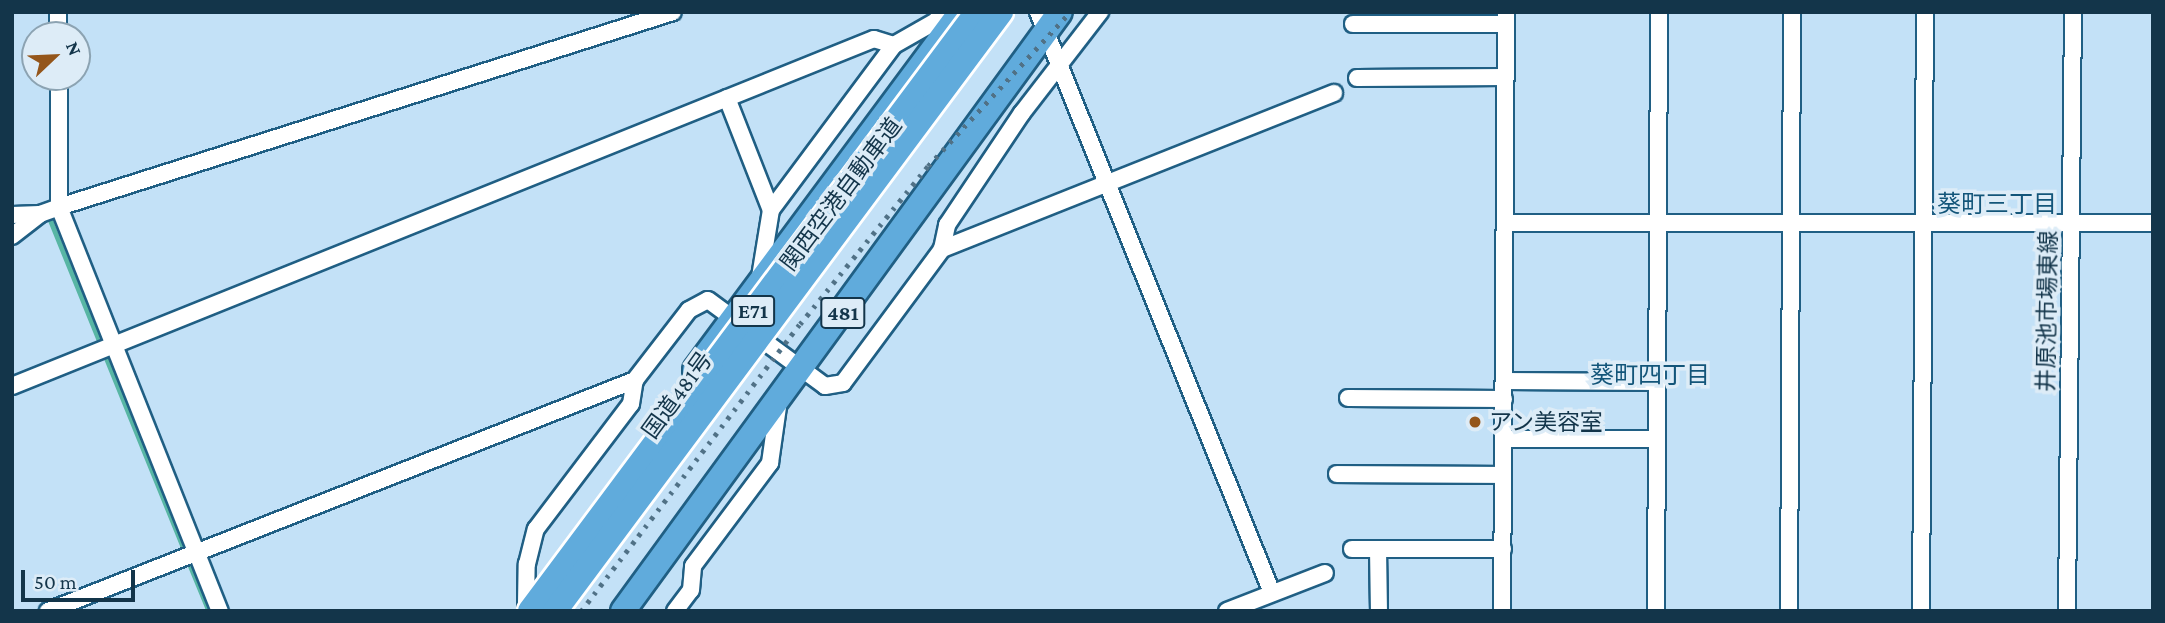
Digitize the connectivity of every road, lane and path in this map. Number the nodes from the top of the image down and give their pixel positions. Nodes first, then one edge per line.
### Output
1 (673, 12) edge
2 (942, 12) edge
3 (961, 12) edge
4 (977, 12) edge
5 (1001, 12) edge
6 (1100, 12) edge
7 (1658, 12) edge
8 (1792, 12) edge
9 (1925, 12) edge
10 (2073, 12) edge
11 (1506, 18) edge
12 (1048, 19) edge
13 (1353, 24) dead end
14 (894, 45) junction
15 (1059, 64) junction
16 (1505, 77) junction
17 (1357, 78) dead end
18 (58, 91) edge
19 (1334, 93) dead end
20 (727, 98) junction
21 (1107, 184) junction
22 (59, 207) junction
23 (771, 211) junction
24 (12, 215) edge
25 (40, 215) junction
26 (1657, 221) junction
27 (1791, 222) junction
28 (1505, 223) junction
29 (2071, 223) junction
30 (2153, 223) edge
31 (1924, 225) junction
32 (12, 236) edge
33 (942, 249) junction
34 (759, 283) junction
35 (733, 318) junction
36 (113, 345) junction
37 (802, 370) junction
38 (635, 380) junction
39 (1504, 382) junction
40 (1657, 382) junction
41 (12, 386) edge
42 (1348, 398) dead end
43 (1504, 399) junction
44 (779, 400) junction
45 (1503, 439) junction
46 (1656, 439) junction
47 (1337, 474) dead end
48 (1503, 475) junction
49 (1352, 549) dead end
50 (1378, 549) junction
51 (1503, 549) junction
52 (196, 552) junction
53 (1325, 573) dead end
54 (1272, 593) junction
55 (525, 608) edge
56 (48, 611) edge
57 (220, 611) edge
58 (555, 611) edge
59 (623, 611) edge
60 (675, 611) edge
61 (1227, 611) edge
62 (1379, 611) edge
63 (1502, 611) edge
64 (1656, 611) edge
65 (1789, 611) edge
66 (1922, 611) edge
67 (2067, 611) edge

1 - 22 street
2 - 14 street
3 - 34 highway, 国道481号
4 - 55 highway, 関西空港自動車道 / E71, bridge
5 - 58 highway, 関西空港自動車道 / E71, bridge
6 - 15 street
7 - 26 street
8 - 27 street
9 - 31 street
10 - 29 street, 井原池市場東線
11 - 13 street
11 - 16 street
12 - 15 street
12 - 37 highway, 481
14 - 20 street
14 - 23 street
15 - 21 street
15 - 33 street
16 - 17 street
16 - 28 street
18 - 22 street
19 - 21 street
20 - 23 street
20 - 36 street
21 - 33 street
21 - 54 street
22 - 25 street
22 - 36 street
23 - 34 street
24 - 25 street
25 - 32 street
26 - 27 street
26 - 28 street
26 - 40 street
27 - 31 street
27 - 65 street
28 - 39 street
29 - 30 street
29 - 31 street
29 - 67 street, 井原池市場東線
31 - 66 street
33 - 37 street
34 - 35 highway, 国道481号
35 - 37 street
35 - 38 street
35 - 55 highway, 国道481号
36 - 41 street
36 - 52 street
37 - 44 highway, 481
38 - 52 street
38 - 55 street
39 - 40 street
39 - 43 street
40 - 46 street
42 - 43 street
43 - 45 street
44 - 59 highway, 481
44 - 60 street
45 - 46 street
45 - 48 street
46 - 64 street
47 - 48 street
48 - 51 street
49 - 50 street
50 - 51 street
50 - 62 street
51 - 63 street
52 - 56 street
52 - 57 street
53 - 54 street
54 - 61 street

